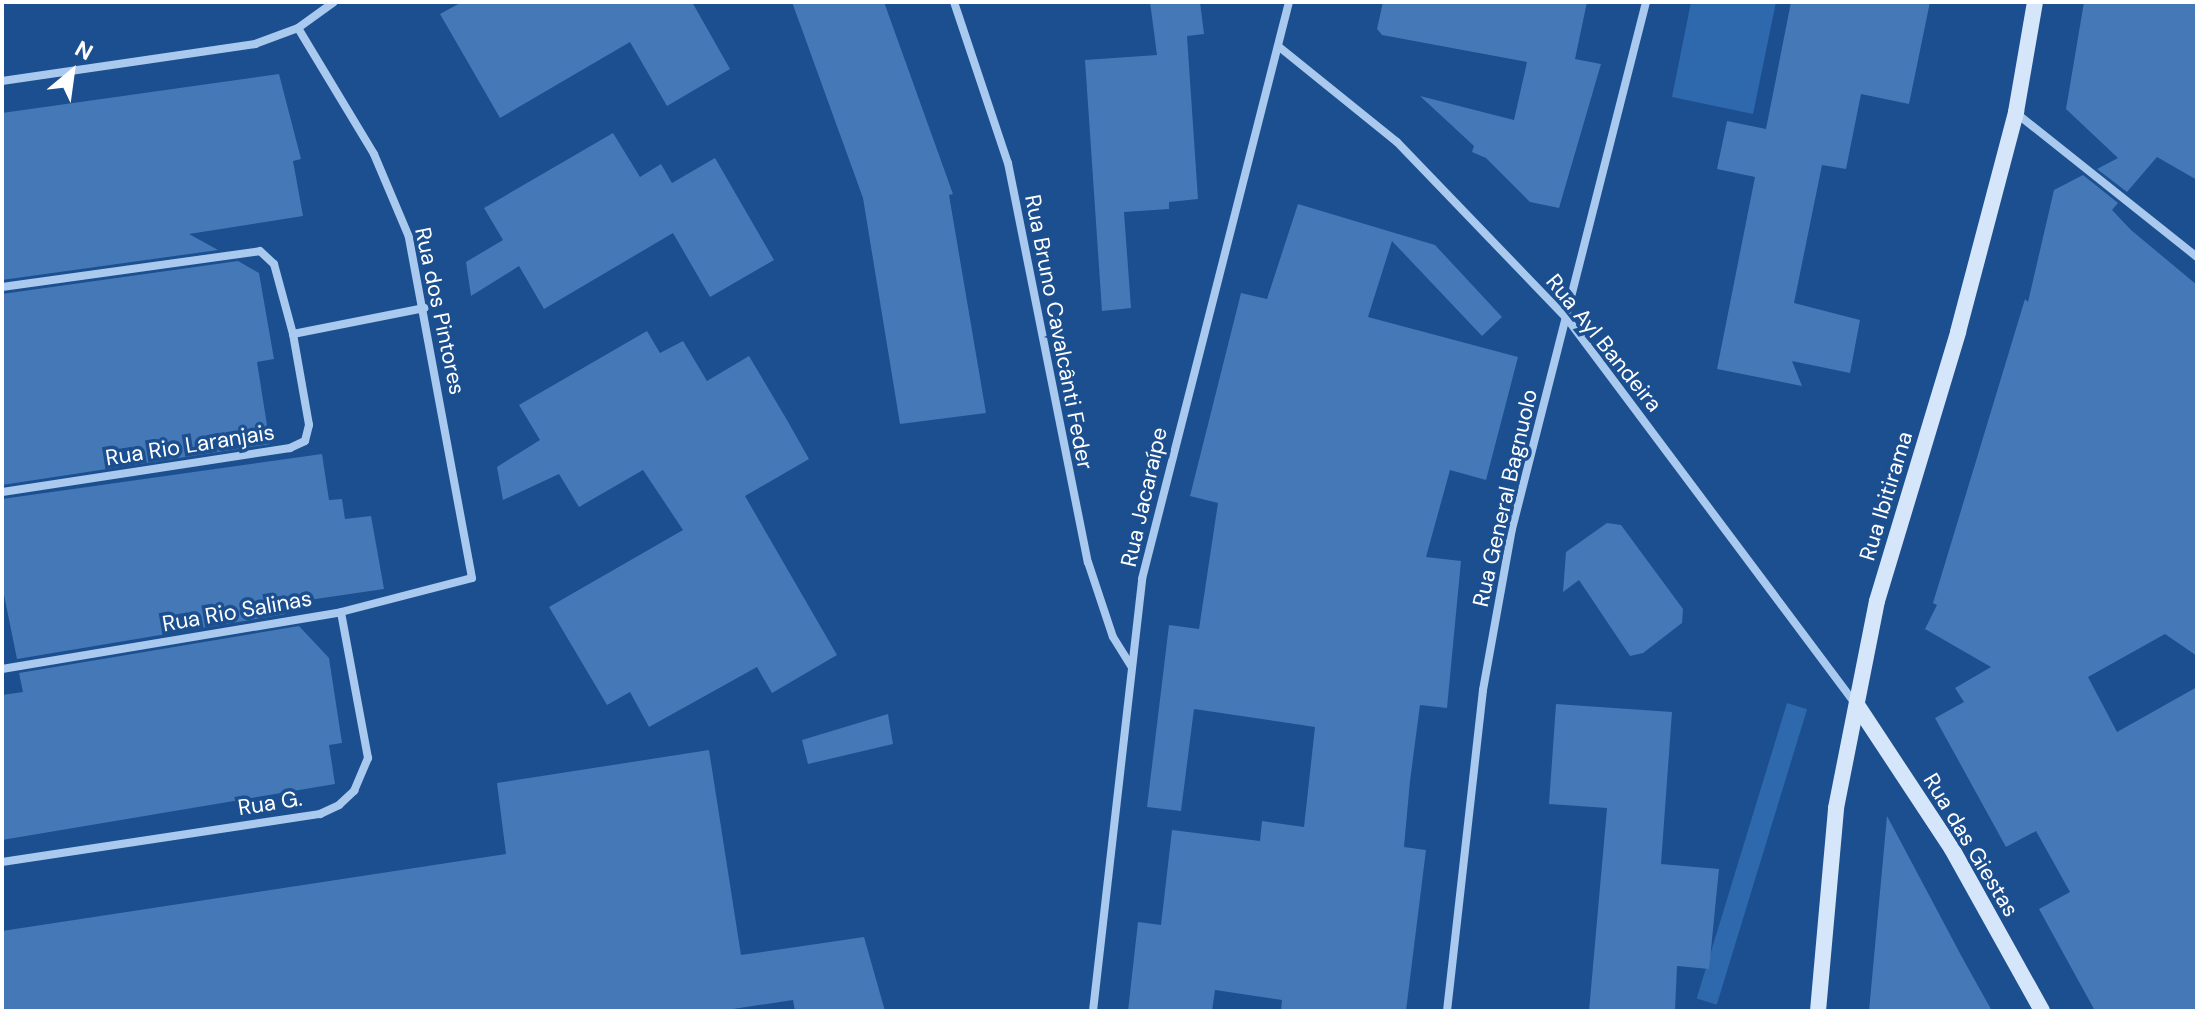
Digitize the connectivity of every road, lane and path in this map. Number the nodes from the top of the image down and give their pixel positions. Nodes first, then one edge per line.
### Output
1 (334, 2) edge
2 (954, 2) edge
3 (1289, 2) edge
4 (1646, 2) edge
5 (2035, 2) edge
6 (298, 28) junction
7 (1278, 46) junction
8 (2, 81) edge
9 (2016, 112) junction
10 (2197, 257) edge
11 (2, 287) edge
12 (424, 308) junction
13 (1569, 321) junction
14 (293, 334) junction
15 (2, 492) edge
16 (473, 576) joint
17 (341, 612) junction
18 (1131, 667) junction
19 (2, 669) edge
20 (1857, 705) junction
21 (2, 862) edge
22 (1093, 1011) edge
23 (1447, 1011) edge
24 (1818, 1011) edge
25 (2042, 1011) edge

1 - 6 street
2 - 18 street, Rua Bruno Cavalcânti Feder
3 - 7 street, Rua Jacaraípe
4 - 13 street, Rua General Bagnuolo
5 - 9 main road, Rua Ibitirama
6 - 8 street
6 - 12 street, Rua dos Pintores
7 - 13 street, Rua Ayl Bandeira
7 - 18 street, Rua Jacaraípe
9 - 10 street
9 - 20 main road, Rua Ibitirama
11 - 14 street, Rua Rio Laranjais
12 - 14 street
12 - 16 street, Rua dos Pintores
13 - 20 street, Rua Ayl Bandeira
13 - 23 street, Rua General Bagnuolo
14 - 15 street, Rua Rio Laranjais
16 - 17 street, Rua Rio Salinas
17 - 19 street, Rua Rio Salinas
17 - 21 street, Rua G.
18 - 22 street, Rua Jacaraípe
20 - 24 main road, Rua Ibitirama
20 - 25 main road, Rua das Giestas

